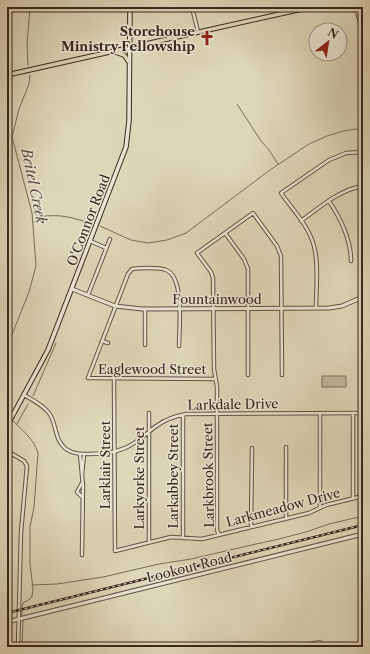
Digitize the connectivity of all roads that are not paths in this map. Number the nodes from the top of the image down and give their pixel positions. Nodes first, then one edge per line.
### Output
1 (130, 7) edge
2 (192, 7) edge
3 (311, 7) edge
4 (357, 8) edge
5 (198, 32) junction
6 (363, 34) edge
7 (130, 48) junction
8 (114, 51) junction
9 (129, 62) junction
10 (7, 75) edge
11 (363, 152) edge
12 (363, 186) edge
13 (329, 201) junction
14 (7, 214) edge
15 (301, 221) junction
16 (8, 224) edge
17 (225, 233) junction
18 (110, 239) dead end
19 (90, 241) junction
20 (106, 248) junction
21 (351, 261) dead end
22 (7, 267) edge
23 (72, 289) junction
24 (88, 295) junction
25 (363, 297) edge
26 (115, 306) junction
27 (145, 309) junction
28 (179, 309) junction
29 (213, 309) junction
30 (248, 309) junction
31 (282, 309) junction
32 (316, 309) junction
33 (102, 342) junction
34 (108, 343) dead end
35 (145, 346) dead end
36 (180, 346) dead end
37 (248, 375) dead end
38 (282, 375) dead end
39 (114, 379) junction
40 (216, 379) junction
41 (24, 395) junction
42 (148, 413) dead end
43 (217, 413) junction
44 (320, 413) junction
45 (353, 413) junction
46 (363, 413) edge
47 (183, 415) junction
48 (8, 425) edge
49 (149, 432) junction
50 (286, 447) dead end
51 (252, 448) dead end
52 (7, 451) edge
53 (114, 452) junction
54 (80, 454) junction
55 (84, 454) junction
56 (82, 475) junction
57 (82, 483) junction
58 (363, 496) edge
59 (82, 497) junction
60 (353, 499) junction
61 (320, 507) junction
62 (286, 518) junction
63 (252, 527) junction
64 (363, 534) edge
65 (219, 535) junction
66 (183, 538) junction
67 (149, 542) junction
68 (115, 551) joint
69 (82, 555) dead end
70 (19, 620) junction
71 (7, 622) edge
72 (18, 647) edge

1 - 7 main road, O'Connor Road
2 - 5 street
3 - 5 main road
4 - 6 street
5 - 7 main road
7 - 8 main road
7 - 9 main road, O'Connor Road
8 - 9 main road
8 - 10 main road
9 - 19 main road, O'Connor Road
11 - 15 street
12 - 13 street
13 - 15 street
13 - 21 street
14 - 16 street
15 - 32 street
16 - 22 street
17 - 29 street, Larkbrook Street
17 - 30 street
17 - 31 street
18 - 20 street
19 - 20 street
19 - 23 main road, O'Connor Road
20 - 24 street
23 - 24 street, Fountainwood
23 - 41 main road, O'Connor Road
24 - 26 street, Fountainwood
25 - 32 street, Fountainwood
26 - 27 street, Fountainwood
26 - 28 street
26 - 33 street
27 - 28 street, Fountainwood
27 - 35 street
28 - 29 street, Fountainwood
28 - 36 street
29 - 30 street, Fountainwood
29 - 40 street, Larkbrook Street
30 - 31 street, Fountainwood
30 - 37 street
31 - 32 street, Fountainwood
31 - 38 street
33 - 34 street
33 - 39 street, Eaglewood Street
39 - 40 street, Eaglewood Street
39 - 53 street, Larklair Street
40 - 43 street, Larkbrook Street
41 - 48 main road, O'Connor Road
41 - 54 street, Larkdale Drive
42 - 49 street, Larkyorke Street
43 - 44 street, Larkdale Drive
43 - 47 street, Larkdale Drive
43 - 65 street, Larkbrook Street
44 - 45 street, Larkdale Drive
44 - 61 street
45 - 46 street, Larkdale Drive
45 - 60 street
47 - 49 street, Larkdale Drive
47 - 66 street, Larkabbey Street
49 - 53 street, Larkdale Drive
49 - 67 street, Larkyorke Street
50 - 62 street
51 - 63 street
52 - 70 street
53 - 55 street, Larkdale Drive
53 - 68 street, Larklair Street
54 - 55 street, Larkdale Drive
54 - 56 street
55 - 56 street
56 - 57 street
57 - 59 street
57 - 59 street
58 - 60 street, Larkmeadow Drive
59 - 69 street
60 - 61 street, Larkmeadow Drive
61 - 62 street, Larkmeadow Drive
62 - 63 street, Larkmeadow Drive
63 - 65 street, Larkmeadow Drive
64 - 70 street, Lookout Road
65 - 66 street, Larkmeadow Drive
66 - 67 street, Larkmeadow Drive
67 - 68 street, Larkmeadow Drive
70 - 71 street, Lookout Road
70 - 72 street

